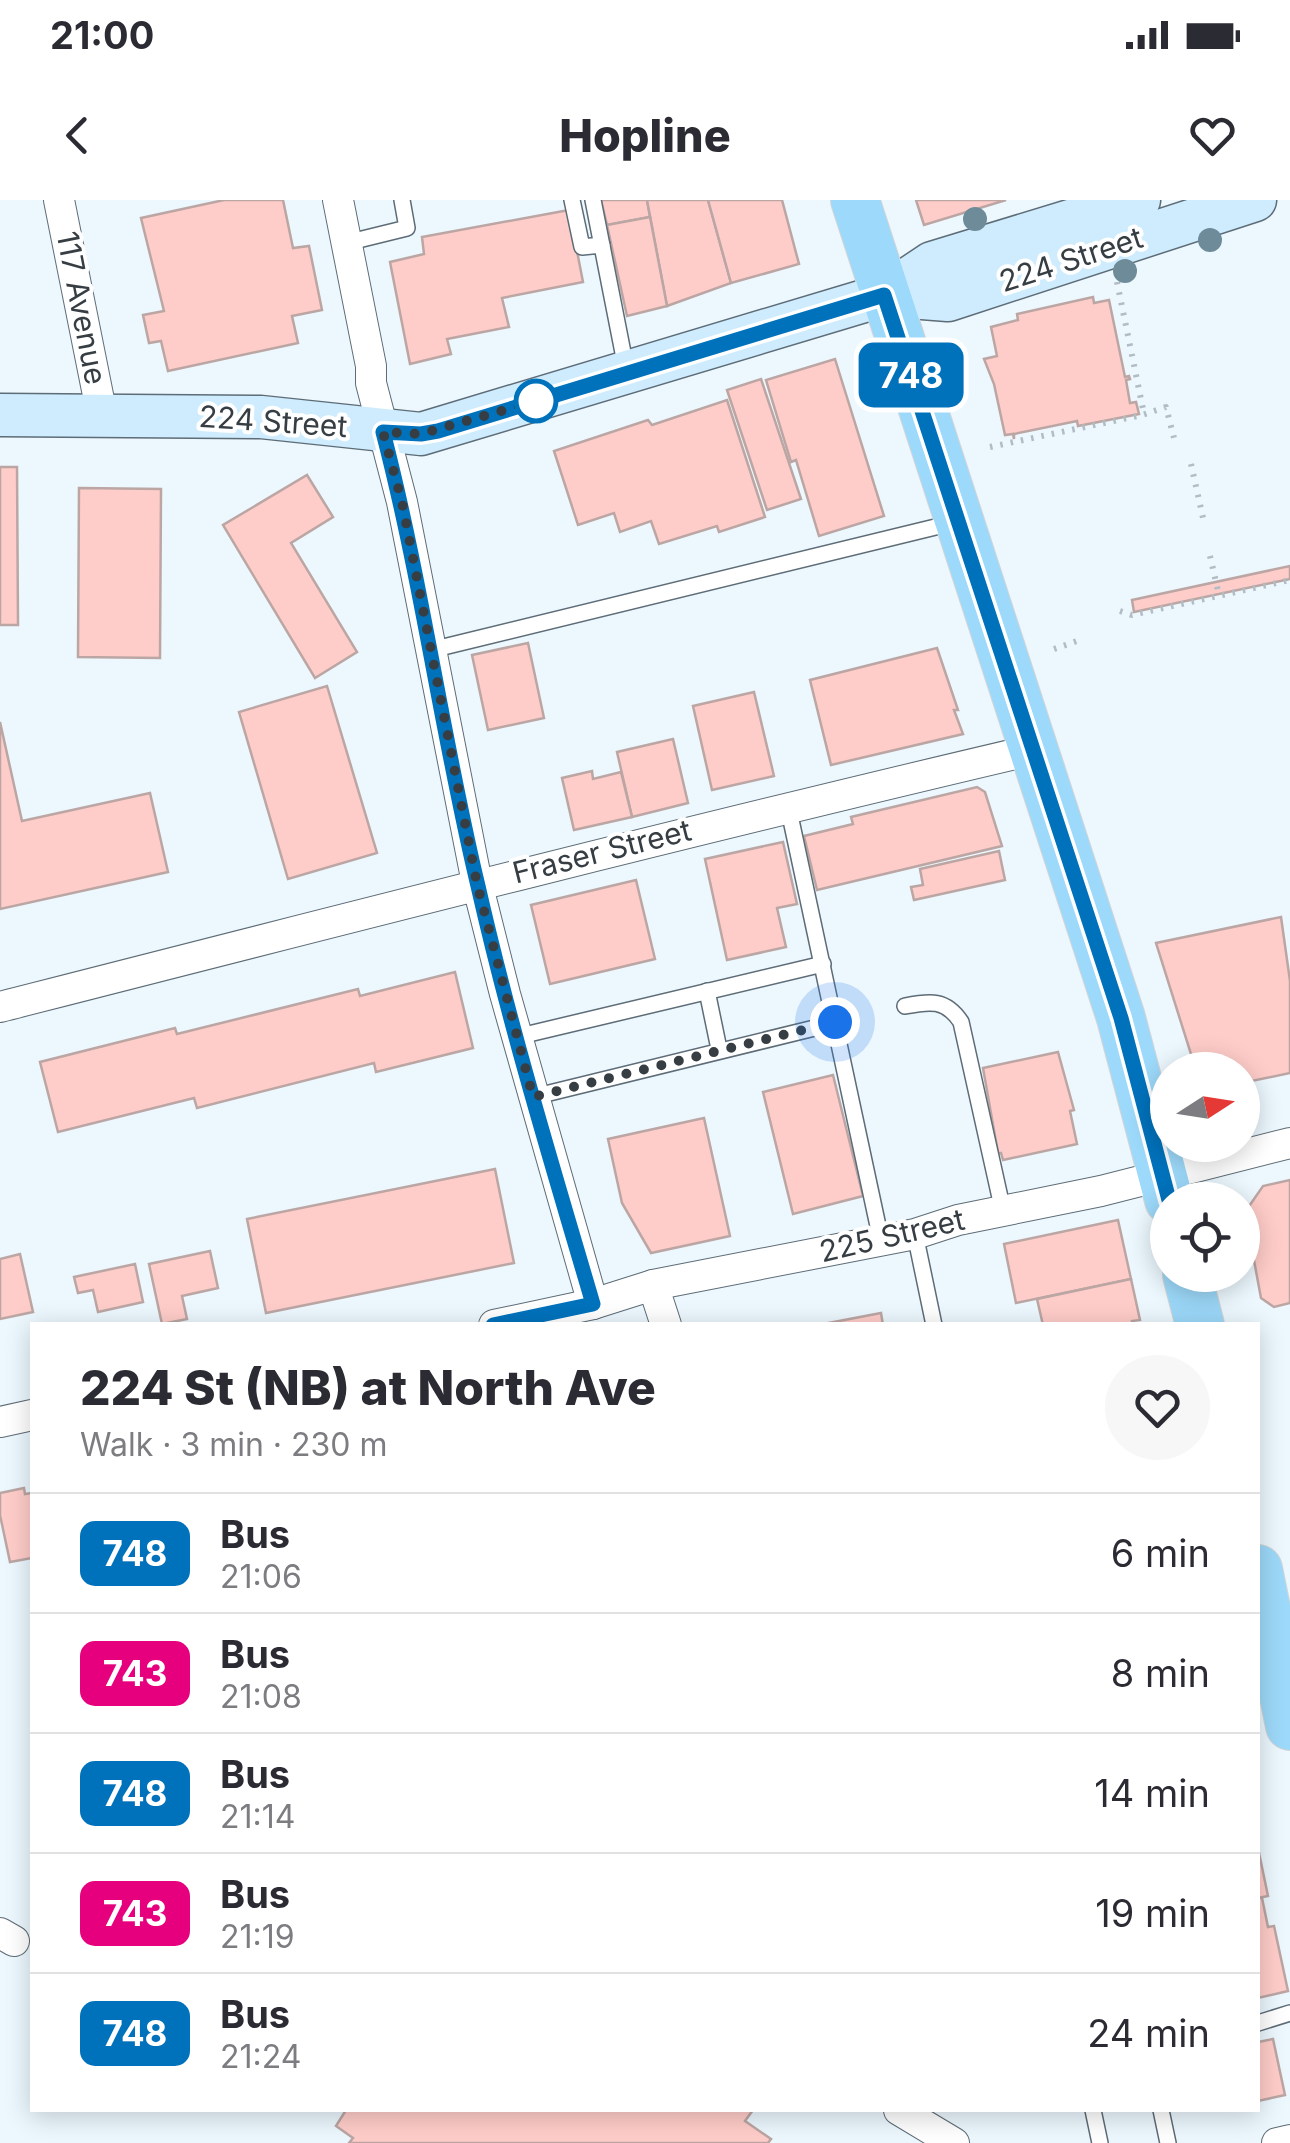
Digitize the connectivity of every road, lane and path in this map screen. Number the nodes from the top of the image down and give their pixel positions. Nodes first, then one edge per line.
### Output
1 (59, 200) edge
2 (338, 200) edge
3 (402, 200) edge
4 (572, 200) edge
5 (593, 200) edge
6 (856, 200) edge
7 (1138, 200) edge
8 (1255, 200) edge
9 (1081, 209) edge
10 (346, 243) junction
11 (602, 245) junction
12 (1113, 266) dead end
13 (884, 295) junction
14 (627, 374) junction
15 (1144, 414) junction
16 (0, 415) edge
17 (102, 415) junction
18 (383, 432) junction
19 (1174, 438) dead end
20 (990, 447) dead end
21 (1191, 464) dead end
22 (1203, 518) dead end
23 (959, 522) junction
24 (1210, 556) dead end
25 (1290, 580) edge
26 (1219, 596) junction
27 (1120, 611) dead end
28 (1077, 641) dead end
29 (1054, 649) dead end
30 (431, 650) junction
31 (1032, 750) junction
32 (788, 806) junction
33 (477, 884) junction
34 (822, 964) junction
35 (707, 991) junction
36 (905, 1006) dead end
37 (0, 1007) edge
38 (835, 1022) junction
39 (516, 1036) junction
40 (719, 1050) junction
41 (533, 1097) junction
42 (1290, 1143) edge
43 (1165, 1182) edge
44 (1180, 1182) edge
45 (1150, 1189) edge
46 (1003, 1211) junction
47 (914, 1234) junction
48 (881, 1240) junction
49 (654, 1285) junction
50 (1191, 1292) edge
51 (593, 1304) junction
52 (508, 1322) edge
53 (665, 1322) edge
54 (933, 1322) edge
55 (1199, 1322) edge
56 (30, 1415) edge
57 (0, 1422) edge
58 (1260, 1578) edge
59 (1290, 1726) edge
60 (1290, 2013) edge
61 (1260, 2022) edge
62 (901, 2112) edge
63 (1094, 2112) edge
64 (1161, 2112) edge
65 (1290, 2140) edge
66 (954, 2143) edge
67 (1100, 2143) edge
68 (1168, 2143) edge
69 (1277, 2143) edge

1 - 17 street, 117 Avenue
2 - 10 street
3 - 10 lane
4 - 11 lane
5 - 11 lane
6 - 13 main road
7 - 9 street, 224 Street
8 - 13 street, 224 Street
9 - 13 street, 224 Street
10 - 18 street
11 - 14 lane
12 - 15 path
13 - 14 street, 224 Street
13 - 23 main road
14 - 18 street, 224 Street
15 - 19 path
15 - 20 path
16 - 17 street, 224 Street
17 - 18 street, 224 Street
18 - 30 street
21 - 22 path
23 - 30 lane
23 - 31 main road
24 - 26 path
25 - 26 path
26 - 27 path
28 - 29 path
30 - 33 street
31 - 32 street, Fraser Street
31 - 43 main road
32 - 33 street, Fraser Street
32 - 34 lane
33 - 37 street, Fraser Street
33 - 39 street
34 - 35 lane
34 - 38 lane
35 - 39 lane
35 - 40 lane
36 - 46 lane
38 - 40 lane
38 - 48 lane
39 - 41 street
40 - 41 lane
41 - 51 street
42 - 44 street, 225 Street
45 - 46 street, 225 Street
46 - 47 street, 225 Street
47 - 48 street, 225 Street
47 - 54 lane
48 - 49 street, 225 Street
49 - 51 street, 225 Street
49 - 53 street
50 - 55 main road
51 - 52 street, 225 Street
56 - 57 street
58 - 59 main road
60 - 61 lane
62 - 66 street
63 - 67 lane
64 - 68 lane
65 - 69 street

